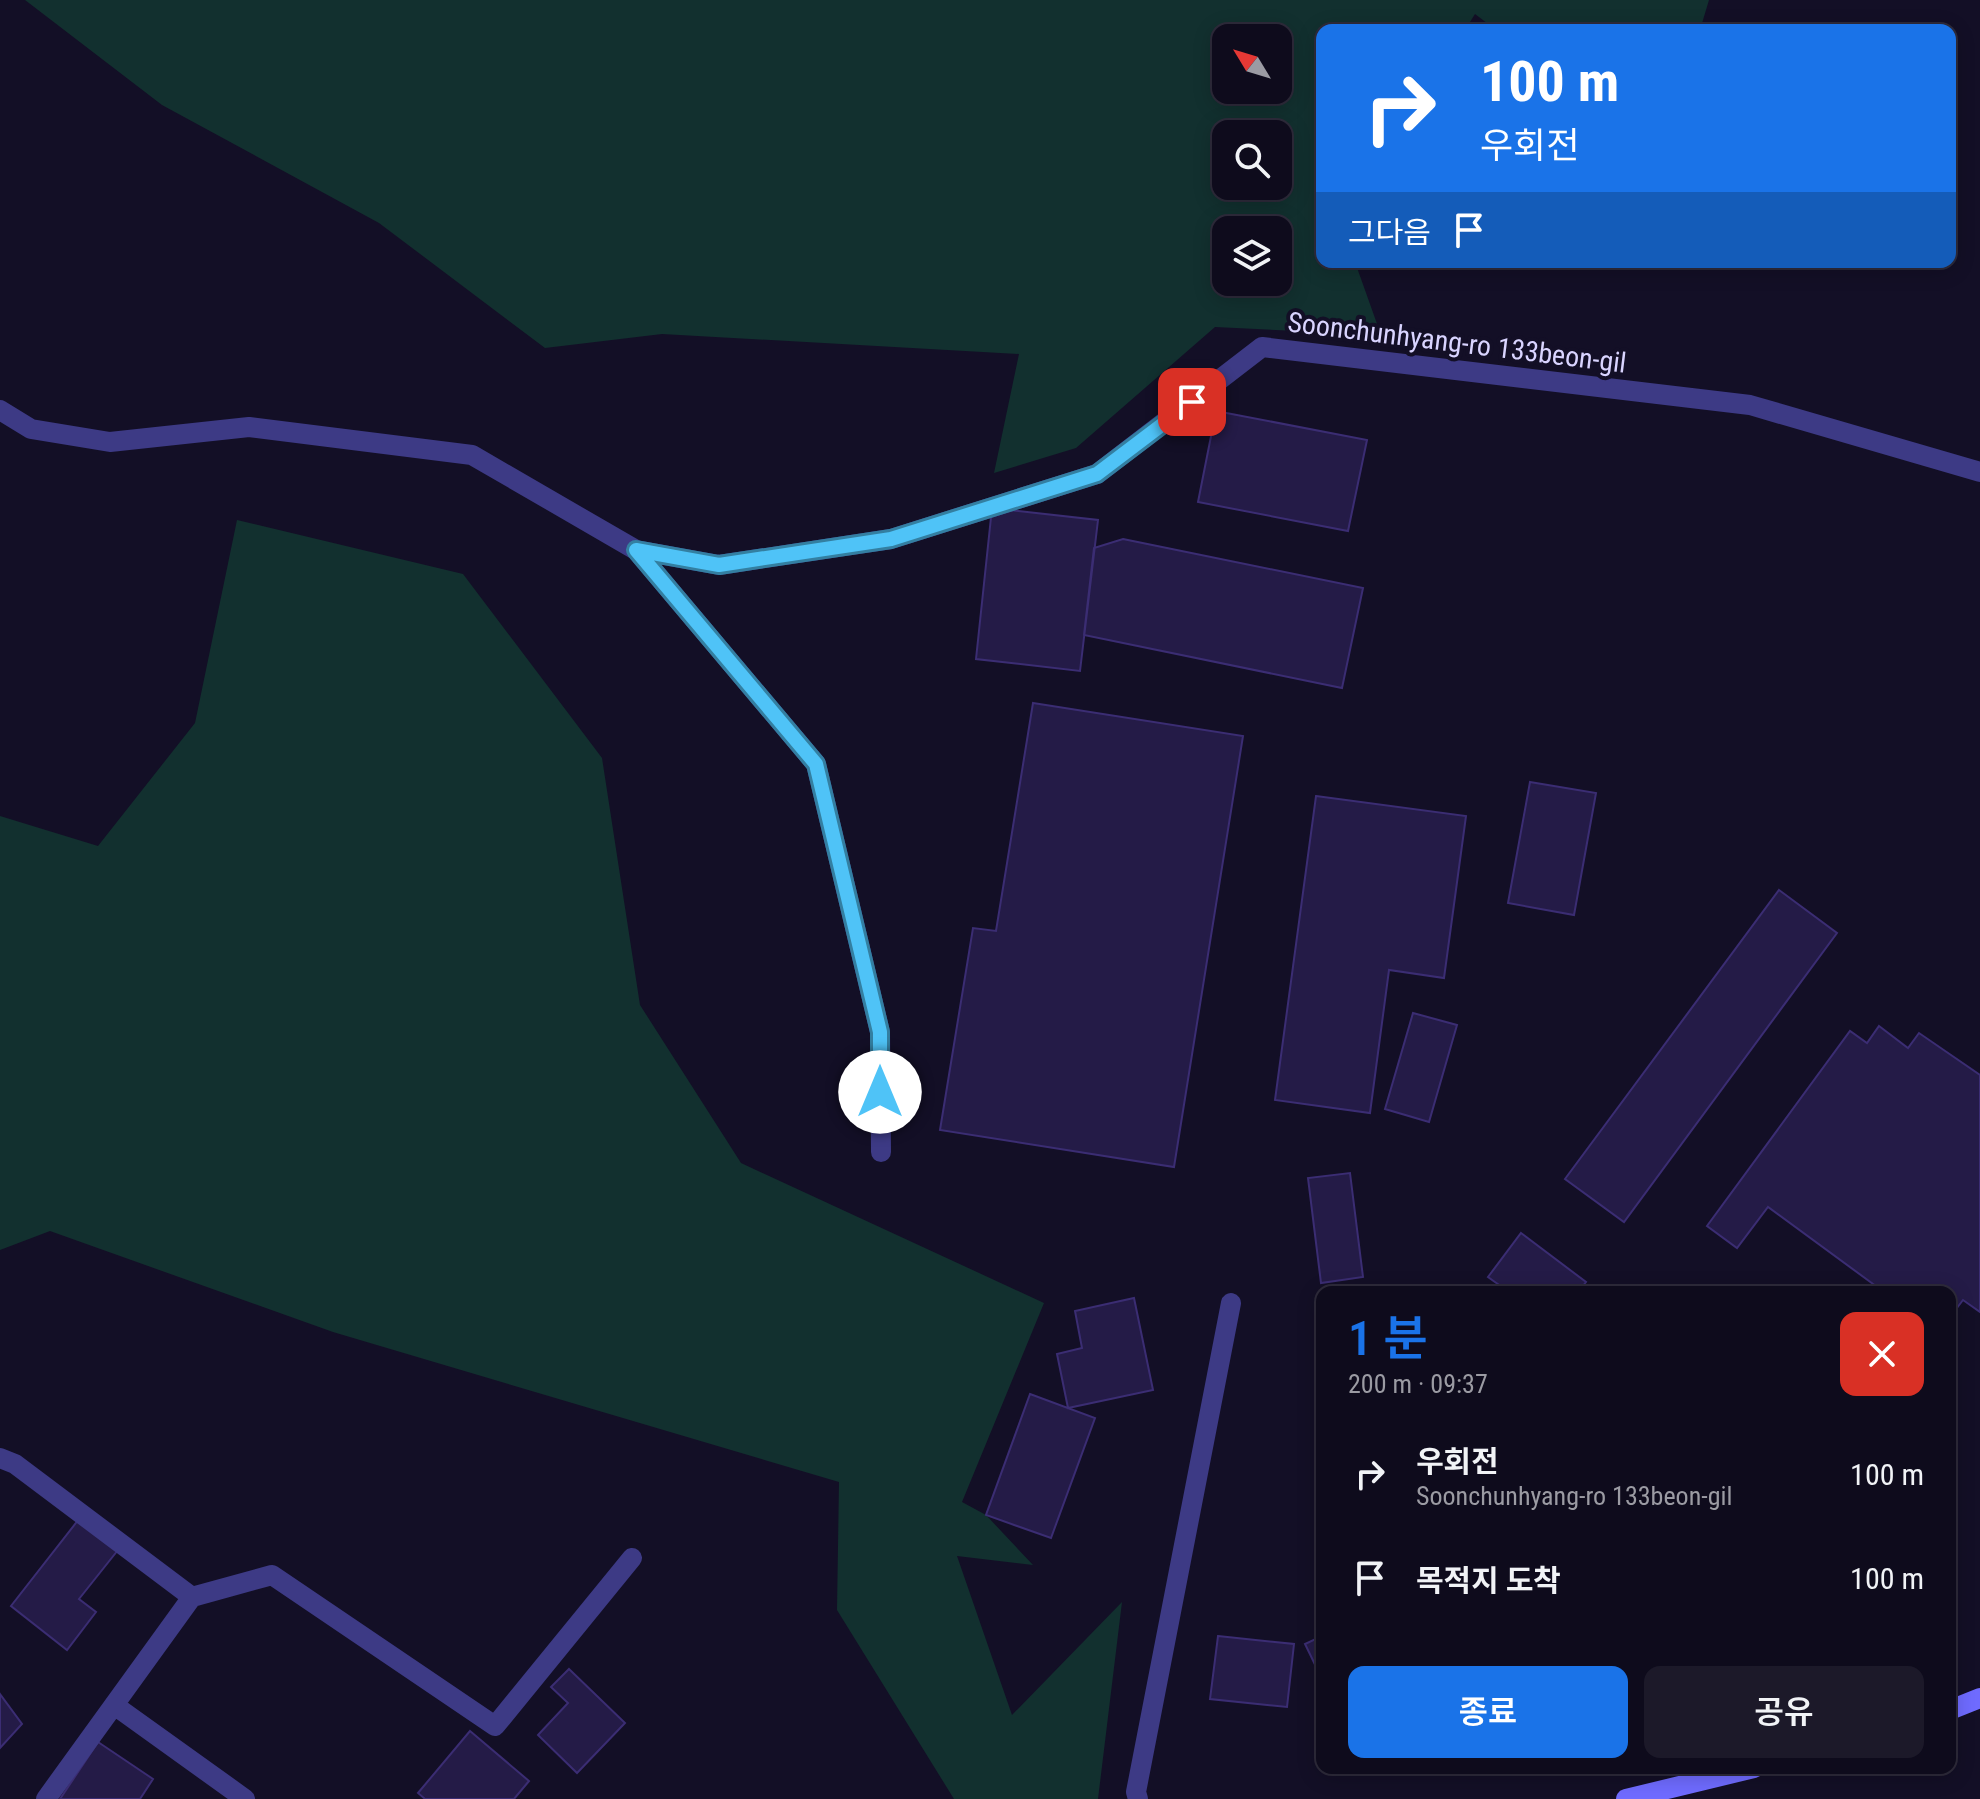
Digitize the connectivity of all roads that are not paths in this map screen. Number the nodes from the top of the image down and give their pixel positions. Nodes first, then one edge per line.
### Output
1 (0, 410) edge
2 (1980, 472) edge
3 (636, 550) junction
4 (881, 1152) dead end
5 (1231, 1303) dead end
6 (0, 1458) edge
7 (632, 1558) dead end
8 (192, 1597) junction
9 (1980, 1698) edge
10 (114, 1705) junction
11 (1956, 1708) edge
12 (1729, 1774) edge
13 (46, 1799) edge
14 (245, 1799) edge
15 (1138, 1799) edge
16 (1626, 1799) edge

1 - 3 street, Soonchunhyang-ro 133beon-gil
2 - 3 street, Soonchunhyang-ro 133beon-gil
3 - 4 street
5 - 15 street
6 - 8 street
7 - 8 street
8 - 10 street
9 - 11 main road
10 - 13 street
10 - 14 street
12 - 16 main road

